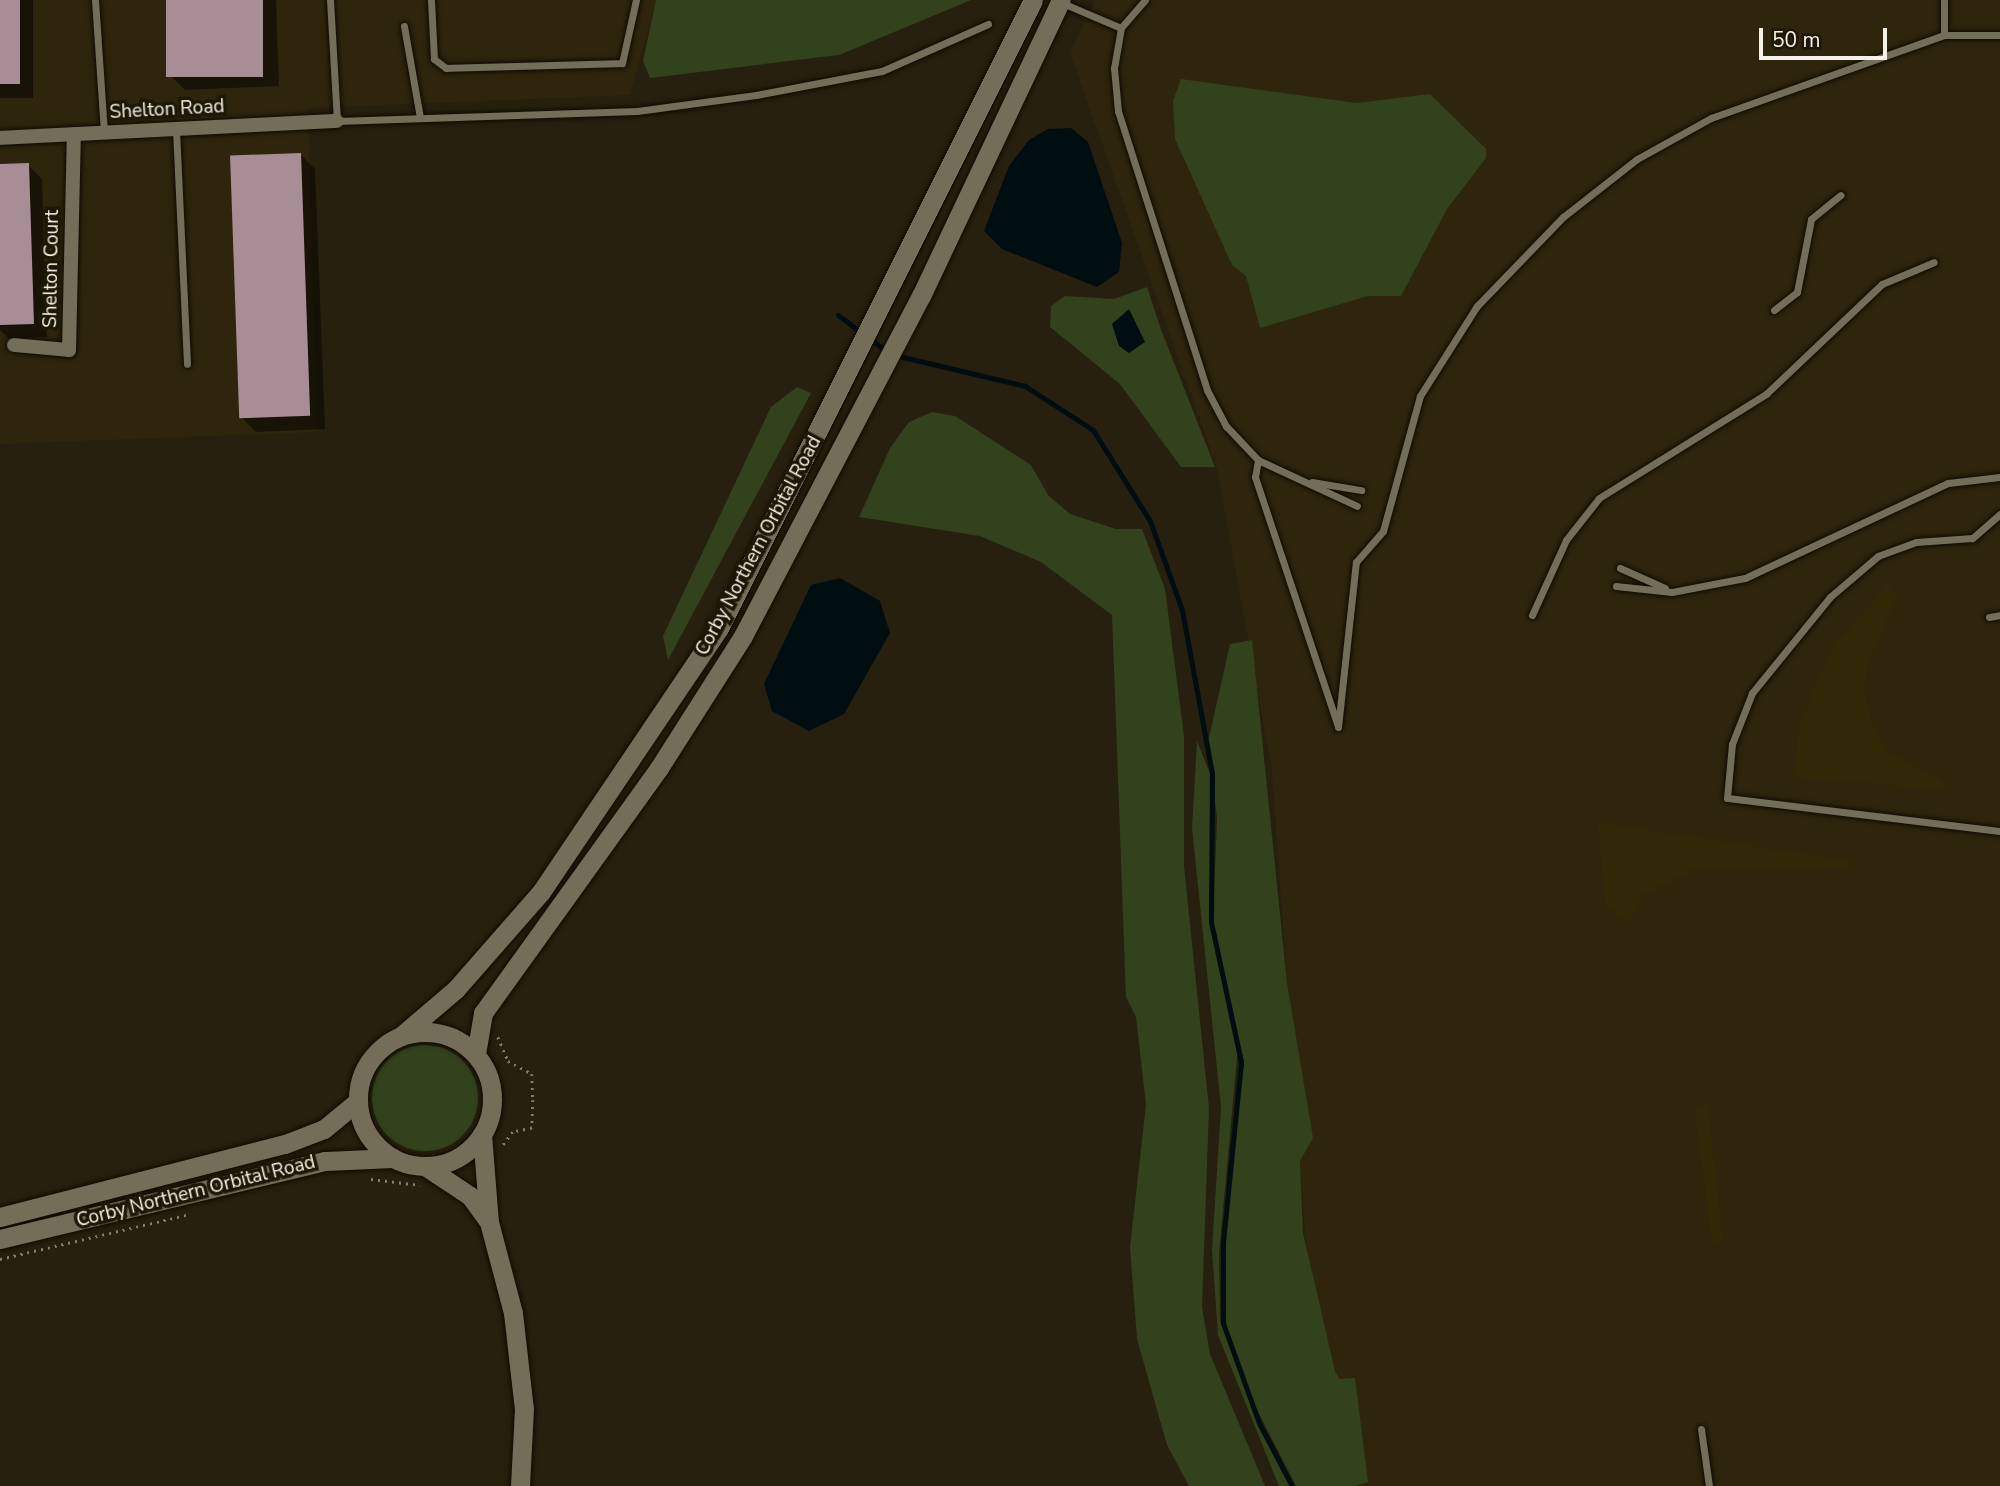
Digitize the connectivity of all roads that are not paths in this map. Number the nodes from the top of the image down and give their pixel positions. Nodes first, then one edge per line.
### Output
1 (95, 0) edge
2 (330, 0) edge
3 (431, 0) edge
4 (636, 0) edge
5 (1033, 0) edge
6 (1145, 0) edge
7 (1944, 0) edge
8 (1061, 1) edge
9 (988, 24) dead end
10 (404, 26) dead end
11 (1121, 28) junction
12 (1944, 35) junction
13 (2000, 35) edge
14 (421, 118) junction
15 (337, 121) junction
16 (176, 130) junction
17 (104, 132) junction
18 (74, 134) junction
19 (0, 138) edge
20 (1841, 195) dead end
21 (1934, 262) dead end
22 (1774, 310) dead end
23 (14, 345) dead end
24 (187, 363) dead end
25 (1258, 460) junction
26 (2000, 477) edge
27 (1301, 480) junction
28 (1361, 490) dead end
29 (1357, 506) dead end
30 (2000, 514) edge
31 (1620, 568) dead end
32 (1616, 586) dead end
33 (1672, 592) junction
34 (1532, 615) dead end
35 (2000, 615) edge
36 (1989, 617) dead end
37 (2000, 831) edge
38 (401, 1036) junction
39 (476, 1054) junction
40 (358, 1101) junction
41 (482, 1134) junction
42 (393, 1158) junction
43 (425, 1176) junction
44 (0, 1217) edge
45 (489, 1222) junction
46 (0, 1239) edge
47 (1701, 1429) dead end
48 (520, 1486) edge
49 (1709, 1486) edge

1 - 17 lane
2 - 15 lane
3 - 4 lane
5 - 38 street, Corby Northern Orbital Road
6 - 11 lane
7 - 12 lane
8 - 11 lane
8 - 39 street, Corby Northern Orbital Road
9 - 14 lane
10 - 14 lane
11 - 25 lane
12 - 13 lane
12 - 25 lane
14 - 15 lane
15 - 16 street, Shelton Road
16 - 17 street, Shelton Road
16 - 24 lane
17 - 18 street, Shelton Road
18 - 19 street, Shelton Road
18 - 23 street, Shelton Court
20 - 22 lane
21 - 34 lane
25 - 27 lane
26 - 33 lane
27 - 28 lane
27 - 29 lane
30 - 37 lane
31 - 33 lane
32 - 33 lane
35 - 36 lane
38 - 39 street
38 - 40 street
39 - 41 street
40 - 42 street
40 - 44 street, Corby Northern Orbital Road
41 - 43 street
41 - 45 street
42 - 43 street
42 - 46 street, Corby Northern Orbital Road
43 - 45 street
45 - 48 street
47 - 49 lane

